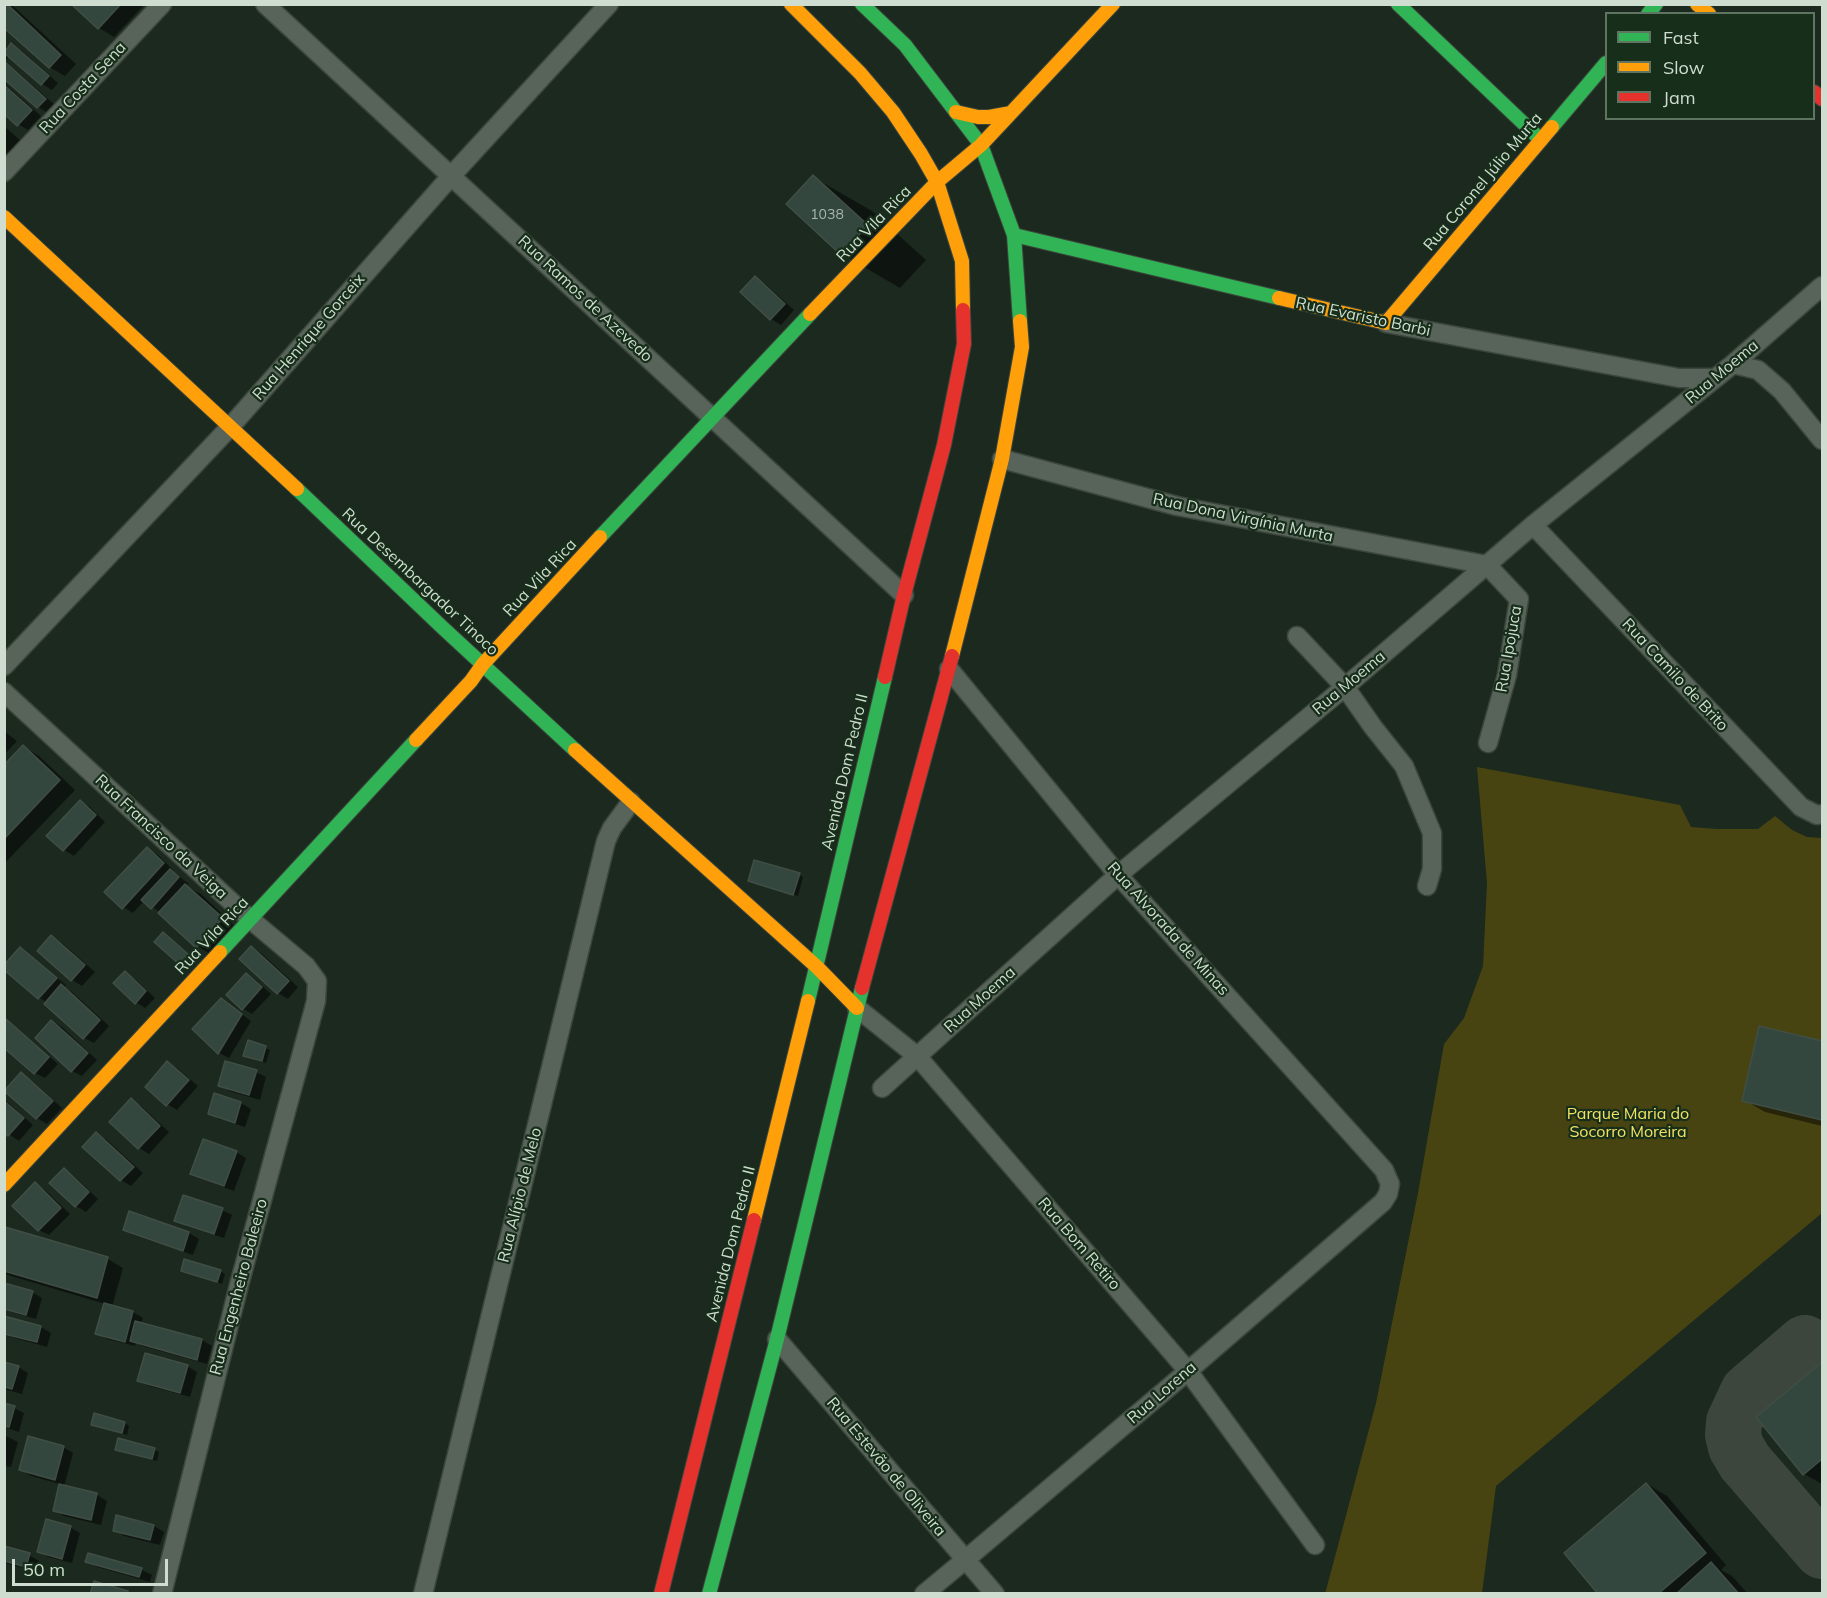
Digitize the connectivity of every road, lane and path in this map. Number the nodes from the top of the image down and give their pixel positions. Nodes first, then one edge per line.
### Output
1 (162, 4) edge
2 (265, 4) edge
3 (609, 4) edge
4 (791, 4) edge
5 (862, 4) edge
6 (1113, 4) edge
7 (1398, 4) edge
8 (1605, 64) edge
9 (956, 111) junction
10 (1011, 113) junction
11 (1541, 140) junction
12 (981, 145) junction
13 (4, 172) edge
14 (452, 175) junction
15 (937, 183) junction
16 (4, 217) edge
17 (1014, 235) junction
18 (1822, 286) edge
19 (1386, 323) junction
20 (1733, 364) junction
21 (1716, 378) junction
22 (712, 417) junction
23 (231, 426) junction
24 (1822, 440) edge
25 (1002, 459) junction
26 (1533, 525) junction
27 (1487, 565) junction
28 (904, 595) junction
29 (1297, 636) dead end
30 (483, 664) junction
31 (4, 666) edge
32 (949, 669) junction
33 (1345, 687) junction
34 (4, 692) edge
35 (1488, 743) dead end
36 (631, 802) junction
37 (1822, 814) edge
38 (1118, 875) junction
39 (1427, 886) dead end
40 (250, 919) junction
41 (817, 968) junction
42 (317, 981) joint
43 (856, 1008) junction
44 (918, 1056) junction
45 (882, 1088) dead end
46 (1390, 1184) joint
47 (4, 1185) edge
48 (777, 1339) junction
49 (1188, 1371) junction
50 (1315, 1545) dead end
51 (965, 1560) junction
52 (162, 1593) edge
53 (423, 1593) edge
54 (661, 1593) edge
55 (709, 1593) edge
56 (924, 1593) edge
57 (995, 1593) edge

1 - 13 street, Rua Costa Sena
2 - 14 street, Rua Ramos de Azevedo
3 - 14 street, Rua Henrique Gorceix
4 - 15 street, Avenida Dom Pedro II
5 - 9 street
6 - 10 street, Rua Vila Rica
7 - 11 street
8 - 11 street, Rua Coronel Júlio Murta
9 - 10 street
9 - 12 street
10 - 12 street, Rua Vila Rica
11 - 19 street, Rua Coronel Júlio Murta
12 - 15 street, Rua Vila Rica
12 - 17 street
14 - 22 street, Rua Ramos de Azevedo
14 - 23 street, Rua Henrique Gorceix
15 - 22 street, Rua Vila Rica
15 - 28 street, Avenida Dom Pedro II
16 - 23 street, Rua Desembargador Tinoco
17 - 19 street, Rua Evaristo Barbi
17 - 25 street
18 - 20 street, Rua Moema
19 - 21 street, Rua Evaristo Barbi
20 - 21 street, Rua Moema
20 - 24 street
21 - 26 street, Rua Moema
22 - 28 street, Rua Ramos de Azevedo
22 - 30 street, Rua Vila Rica
23 - 30 street, Rua Desembargador Tinoco
23 - 31 street, Rua Henrique Gorceix
25 - 27 street, Rua Dona Virgínia Murta
25 - 32 street
26 - 27 street, Rua Moema
26 - 37 street, Rua Camilo de Brito
27 - 33 street, Rua Moema
27 - 35 street, Rua Ipojuca
28 - 41 street, Avenida Dom Pedro II
29 - 33 street
30 - 36 street, Rua Desembargador Tinoco
30 - 40 street, Rua Vila Rica
32 - 38 street, Rua Alvorada de Minas
32 - 43 street
33 - 38 street, Rua Moema
33 - 39 street
34 - 40 street, Rua Francisco da Veiga
36 - 41 street, Rua Desembargador Tinoco
36 - 53 street, Rua Alípio de Melo
38 - 44 street, Rua Moema
38 - 46 street, Rua Alvorada de Minas
40 - 42 street, Rua Francisco da Veiga
40 - 47 street, Rua Vila Rica
41 - 43 street, Rua Bom Retiro
41 - 54 street, Avenida Dom Pedro II
42 - 52 street, Rua Engenheiro Baleeiro
43 - 44 street, Rua Bom Retiro
43 - 48 street
44 - 45 street, Rua Moema
44 - 49 street, Rua Bom Retiro
46 - 49 street, Rua Lorena
48 - 51 street, Rua Estevão de Oliveira
48 - 55 street
49 - 50 street, Rua Bom Retiro
49 - 51 street, Rua Lorena
51 - 56 street, Rua Lorena
51 - 57 street, Rua Estevão de Oliveira

